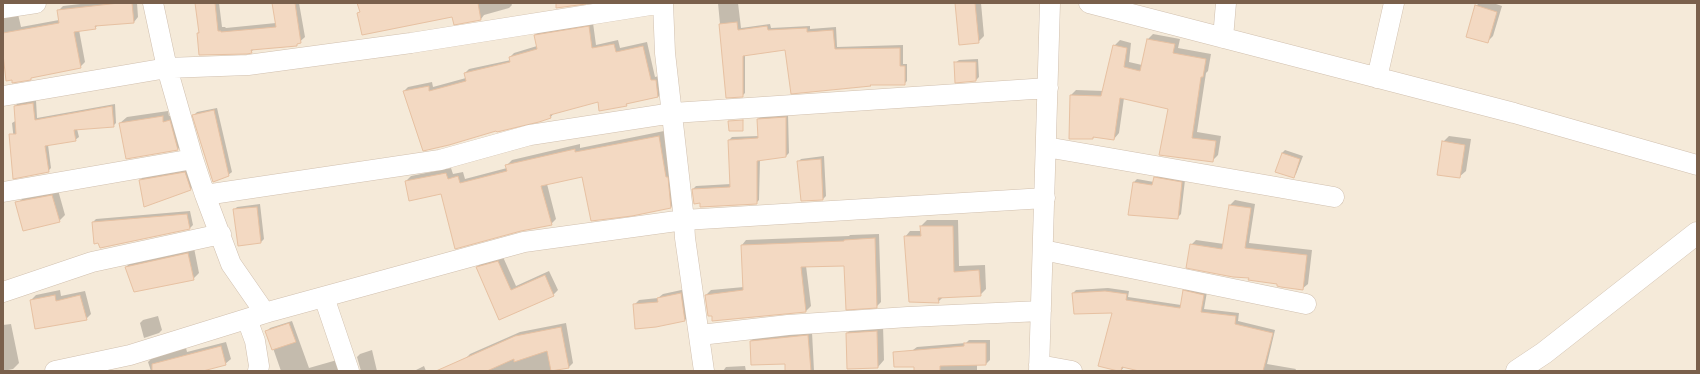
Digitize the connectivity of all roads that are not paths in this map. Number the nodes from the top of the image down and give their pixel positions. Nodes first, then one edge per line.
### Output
1 (36, 3) edge
2 (153, 3) edge
3 (663, 3) edge
4 (1050, 3) edge
5 (1089, 3) edge
6 (1226, 3) edge
7 (1394, 3) edge
8 (3, 8) edge
9 (1223, 38) junction
10 (167, 68) junction
11 (1377, 78) junction
12 (1048, 88) junction
13 (3, 96) edge
14 (673, 113) junction
15 (1046, 147) junction
16 (193, 159) junction
17 (1697, 165) edge
18 (3, 192) edge
19 (206, 195) junction
20 (1334, 196) dead end
21 (1045, 198) junction
22 (684, 220) junction
23 (1697, 233) edge
24 (221, 234) junction
25 (1043, 250) junction
26 (3, 292) edge
27 (324, 296) junction
28 (1306, 304) dead end
29 (1041, 311) junction
30 (256, 316) junction
31 (700, 335) junction
32 (133, 363) edge
33 (1039, 368) edge
34 (55, 371) edge
35 (258, 371) edge
36 (349, 371) edge
37 (704, 371) edge
38 (1072, 371) edge
39 (1517, 371) edge

1 - 8 street
2 - 10 street
3 - 10 street
3 - 14 street
4 - 12 street
5 - 9 street
6 - 9 street
7 - 11 street
9 - 11 street
10 - 13 street
10 - 16 street
11 - 17 street
12 - 14 street
12 - 15 street
14 - 19 street
14 - 22 street
15 - 20 street
15 - 21 street
16 - 18 street
16 - 19 street
19 - 24 street
21 - 22 street
21 - 25 street
22 - 27 street
22 - 31 street
23 - 39 street
24 - 26 street
24 - 30 street
25 - 28 street
25 - 29 street
27 - 30 street
27 - 36 street
29 - 31 street
29 - 33 street
30 - 32 street
30 - 35 street
31 - 37 street
32 - 34 street
33 - 38 street

